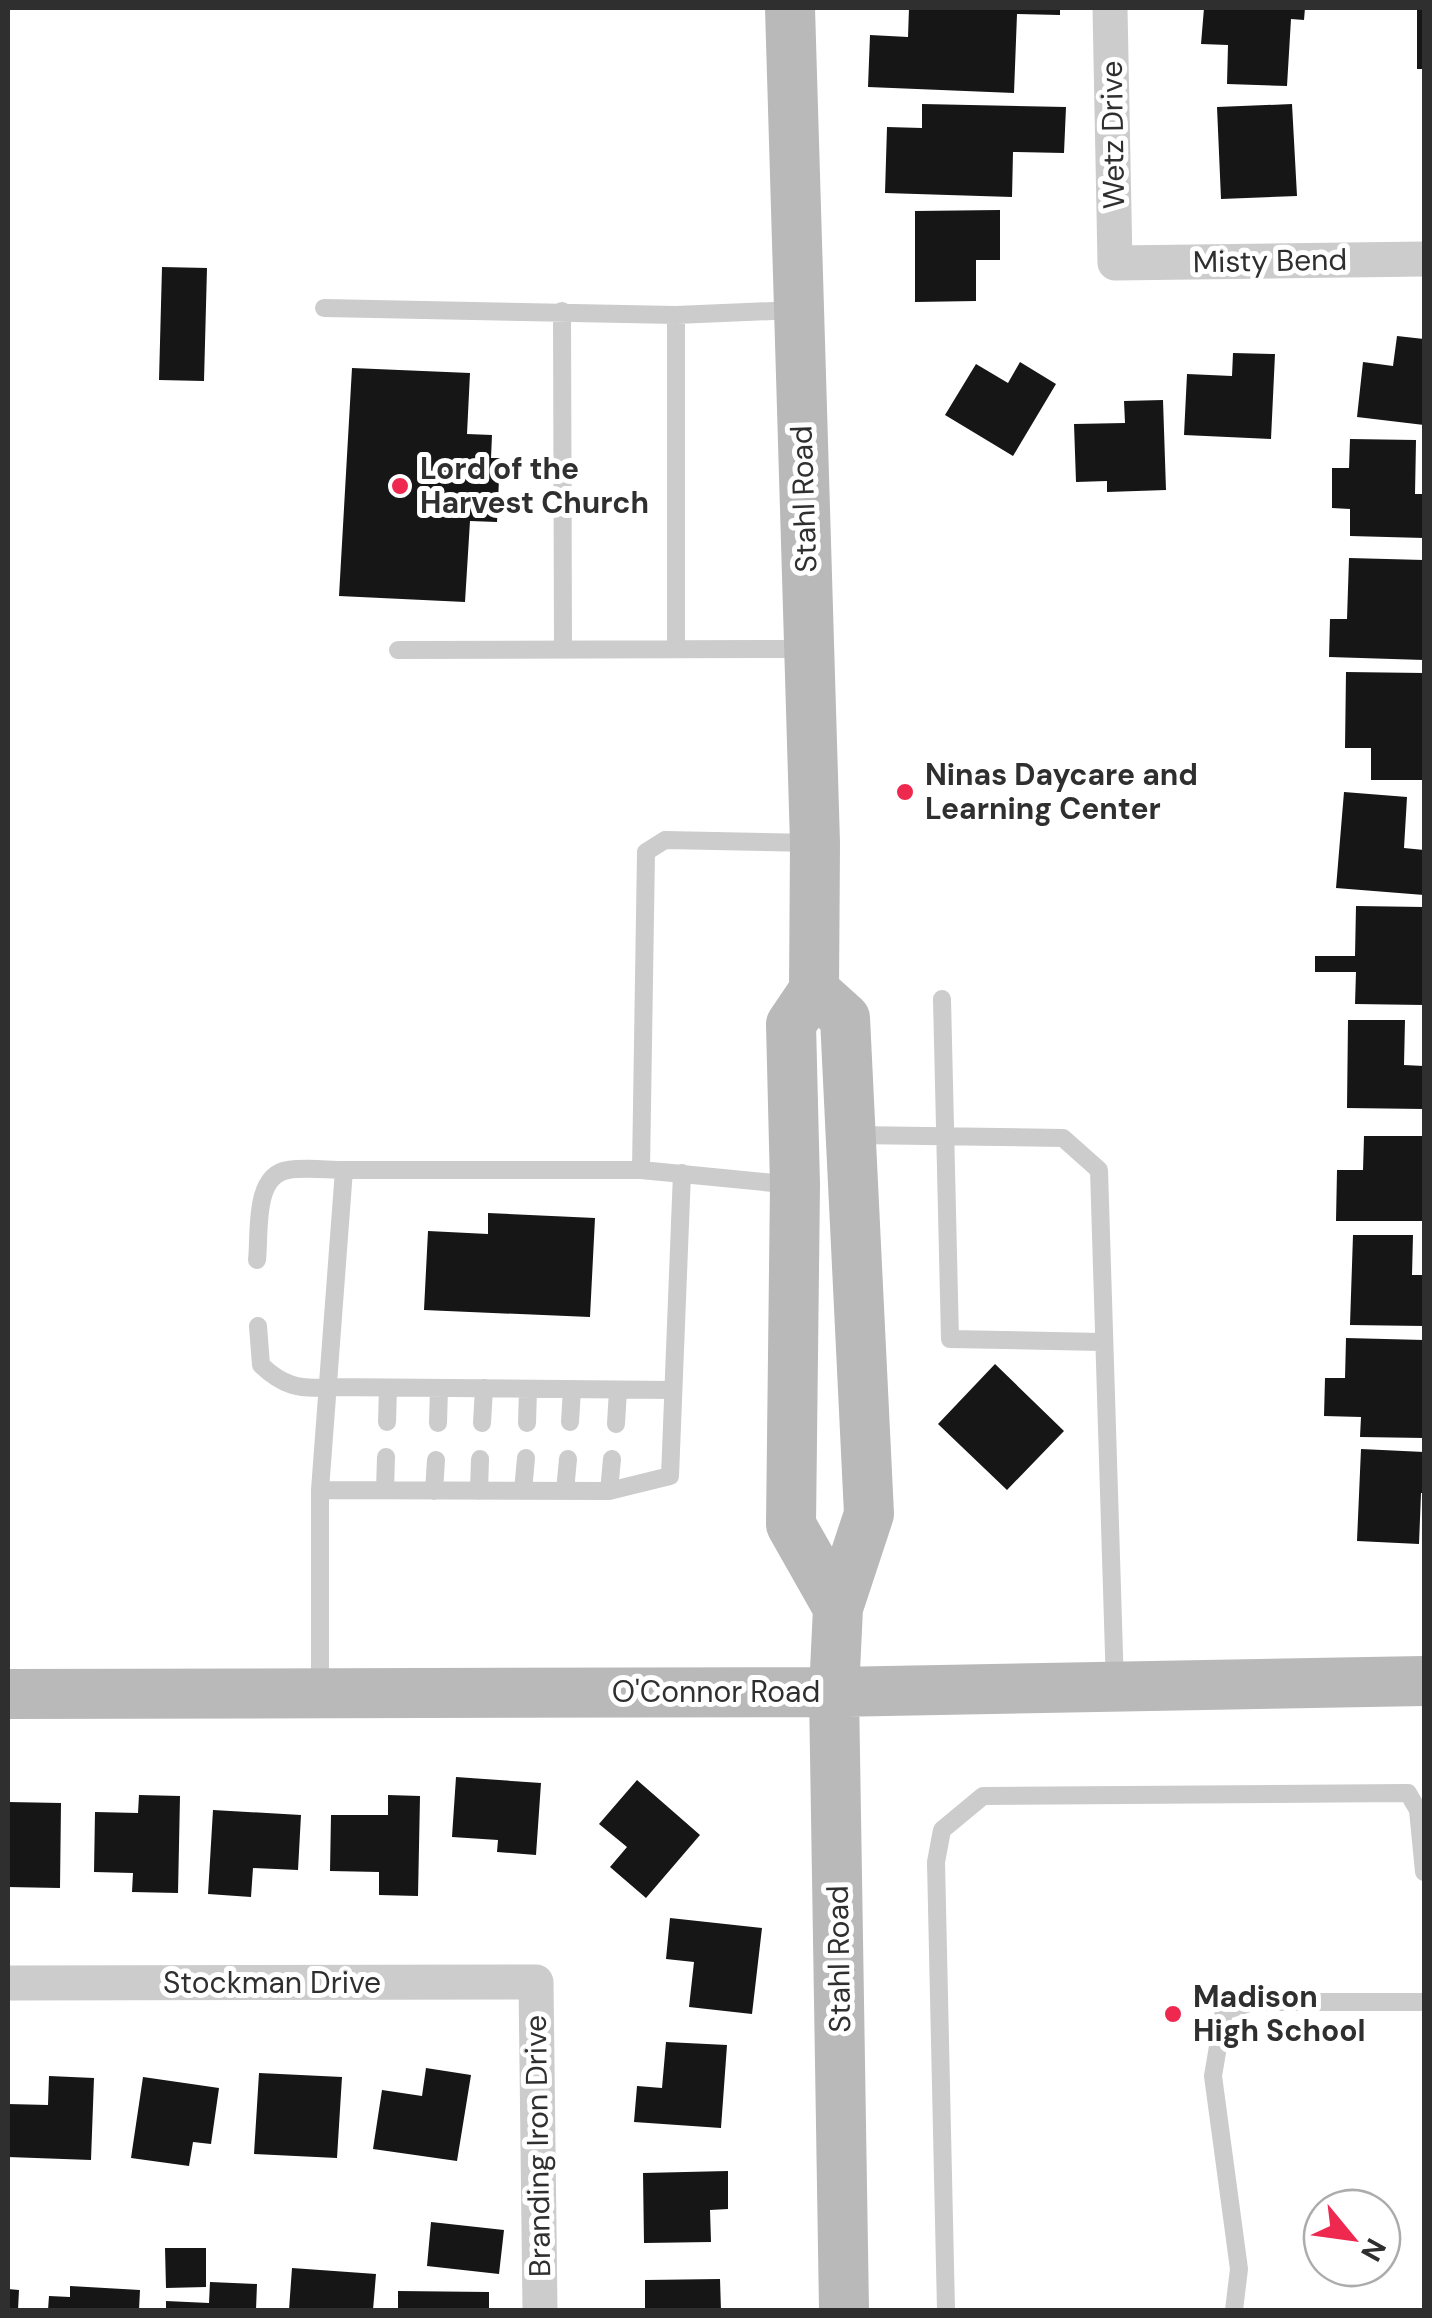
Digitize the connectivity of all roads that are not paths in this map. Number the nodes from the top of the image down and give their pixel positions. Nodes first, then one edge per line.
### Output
1 (790, 8) edge
2 (1110, 8) edge
3 (1424, 258) edge
4 (1115, 263) joint
5 (324, 308) dead end
6 (797, 310) junction
7 (562, 311) junction
8 (676, 315) junction
9 (676, 647) junction
10 (563, 648) junction
11 (809, 649) junction
12 (398, 650) dead end
13 (815, 843) junction
14 (814, 990) junction
15 (942, 999) dead end
16 (850, 1136) junction
17 (944, 1138) junction
18 (344, 1170) junction
19 (641, 1170) junction
20 (682, 1173) junction
21 (795, 1185) junction
22 (257, 1260) dead end
23 (258, 1326) dead end
24 (1102, 1342) junction
25 (328, 1387) junction
26 (388, 1388) junction
27 (438, 1388) junction
28 (484, 1388) junction
29 (528, 1389) junction
30 (572, 1389) junction
31 (618, 1390) junction
32 (673, 1390) junction
33 (388, 1422) dead end
34 (570, 1422) dead end
35 (438, 1423) dead end
36 (482, 1423) dead end
37 (526, 1423) dead end
38 (616, 1424) dead end
39 (386, 1457) dead end
40 (526, 1458) dead end
41 (480, 1459) dead end
42 (568, 1459) dead end
43 (612, 1459) dead end
44 (436, 1460) dead end
45 (320, 1490) junction
46 (385, 1490) junction
47 (434, 1490) junction
48 (478, 1490) junction
49 (523, 1491) junction
50 (565, 1491) junction
51 (609, 1491) junction
52 (838, 1608) junction
53 (1424, 1681) edge
54 (1115, 1686) junction
55 (834, 1692) junction
56 (320, 1693) junction
57 (8, 1694) edge
58 (1424, 1872) edge
59 (536, 1982) joint
60 (8, 1984) edge
61 (1424, 2002) edge
62 (540, 2310) edge
63 (844, 2310) edge
64 (946, 2310) edge
65 (1234, 2310) edge

1 - 6 street, Stahl Road
2 - 4 street, Wetz Drive
3 - 4 street, Misty Bend
5 - 7 lane
6 - 8 lane
6 - 11 street, Stahl Road
7 - 8 lane
7 - 10 lane
8 - 9 lane
9 - 10 lane
9 - 11 lane
10 - 12 lane
11 - 13 street, Stahl Road
13 - 14 street, Stahl Road
13 - 19 lane
14 - 16 street, Stahl Road
14 - 21 street, Stahl Road
15 - 17 lane
16 - 17 lane
16 - 52 street, Stahl Road
17 - 24 lane
17 - 24 lane
18 - 19 lane
18 - 22 lane
18 - 25 lane
19 - 20 lane
20 - 21 lane
20 - 32 lane
21 - 52 street, Stahl Road
23 - 25 lane
24 - 54 lane
25 - 26 lane
25 - 45 lane
26 - 27 lane
26 - 33 lane
27 - 28 lane
27 - 35 lane
28 - 29 lane
28 - 36 lane
29 - 30 lane
29 - 37 lane
30 - 31 lane
30 - 34 lane
31 - 32 lane
31 - 38 lane
32 - 51 lane
39 - 46 lane
40 - 49 lane
41 - 48 lane
42 - 50 lane
43 - 51 lane
44 - 47 lane
45 - 46 lane
45 - 56 lane
46 - 47 lane
47 - 48 lane
48 - 49 lane
49 - 50 lane
50 - 51 lane
52 - 55 street, Stahl Road
53 - 54 street, O'Connor Road
54 - 55 street, O'Connor Road
55 - 56 street, O'Connor Road
55 - 63 street, Stahl Road
56 - 57 street, O'Connor Road
58 - 64 lane
59 - 60 street, Stockman Drive
59 - 62 street, Branding Iron Drive
61 - 65 lane

